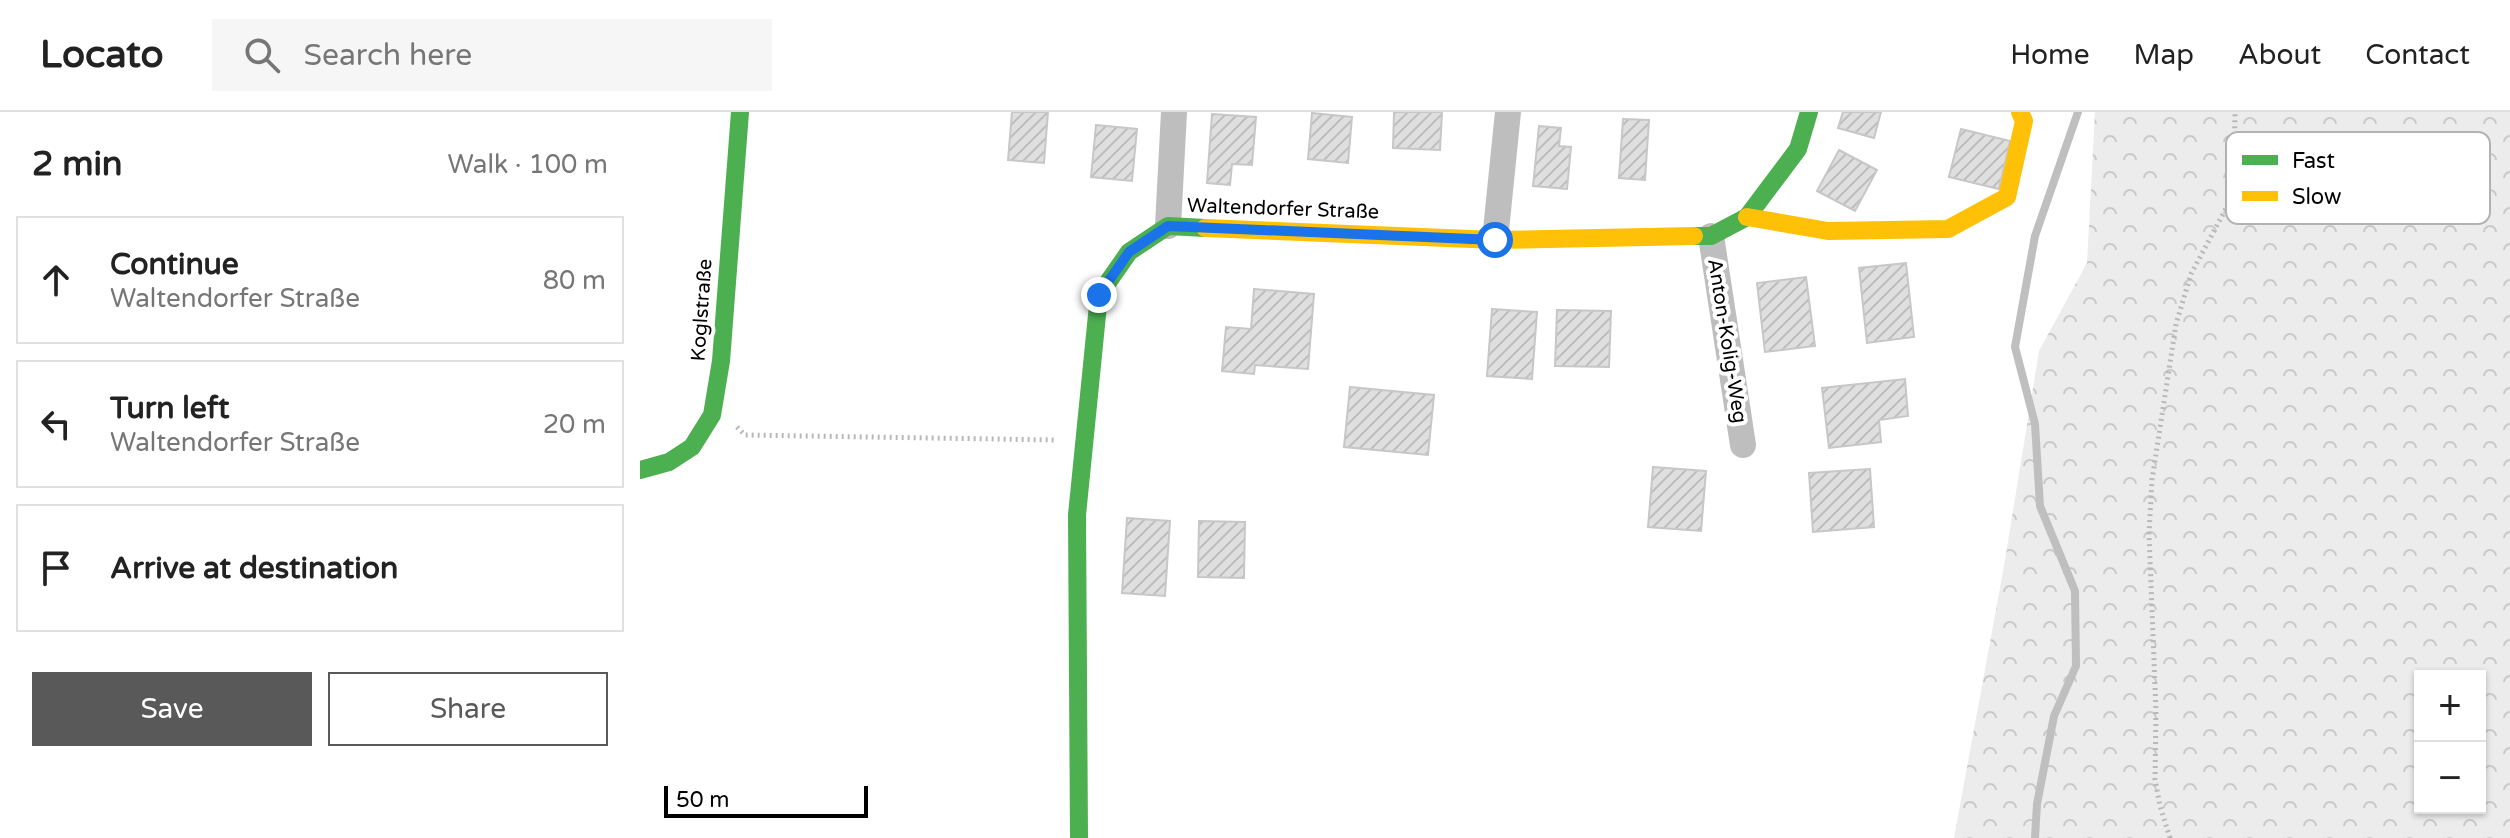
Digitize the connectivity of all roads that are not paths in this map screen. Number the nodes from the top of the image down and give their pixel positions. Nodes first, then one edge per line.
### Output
1 (740, 112) edge
2 (1174, 112) edge
3 (1508, 112) edge
4 (1809, 112) edge
5 (2020, 112) edge
6 (1747, 217) junction
7 (1168, 226) junction
8 (1711, 236) junction
9 (1495, 240) junction
10 (1743, 445) dead end
11 (640, 470) edge
12 (1079, 838) edge

1 - 11 street, Koglstraße
2 - 7 street
3 - 9 street
4 - 6 street, Waltendorfer Straße
5 - 6 street
6 - 8 street, Waltendorfer Straße
7 - 9 street, Waltendorfer Straße
7 - 12 street, Waltendorfer Straße
8 - 9 street, Waltendorfer Straße
8 - 10 street, Anton-Kolig-Weg

